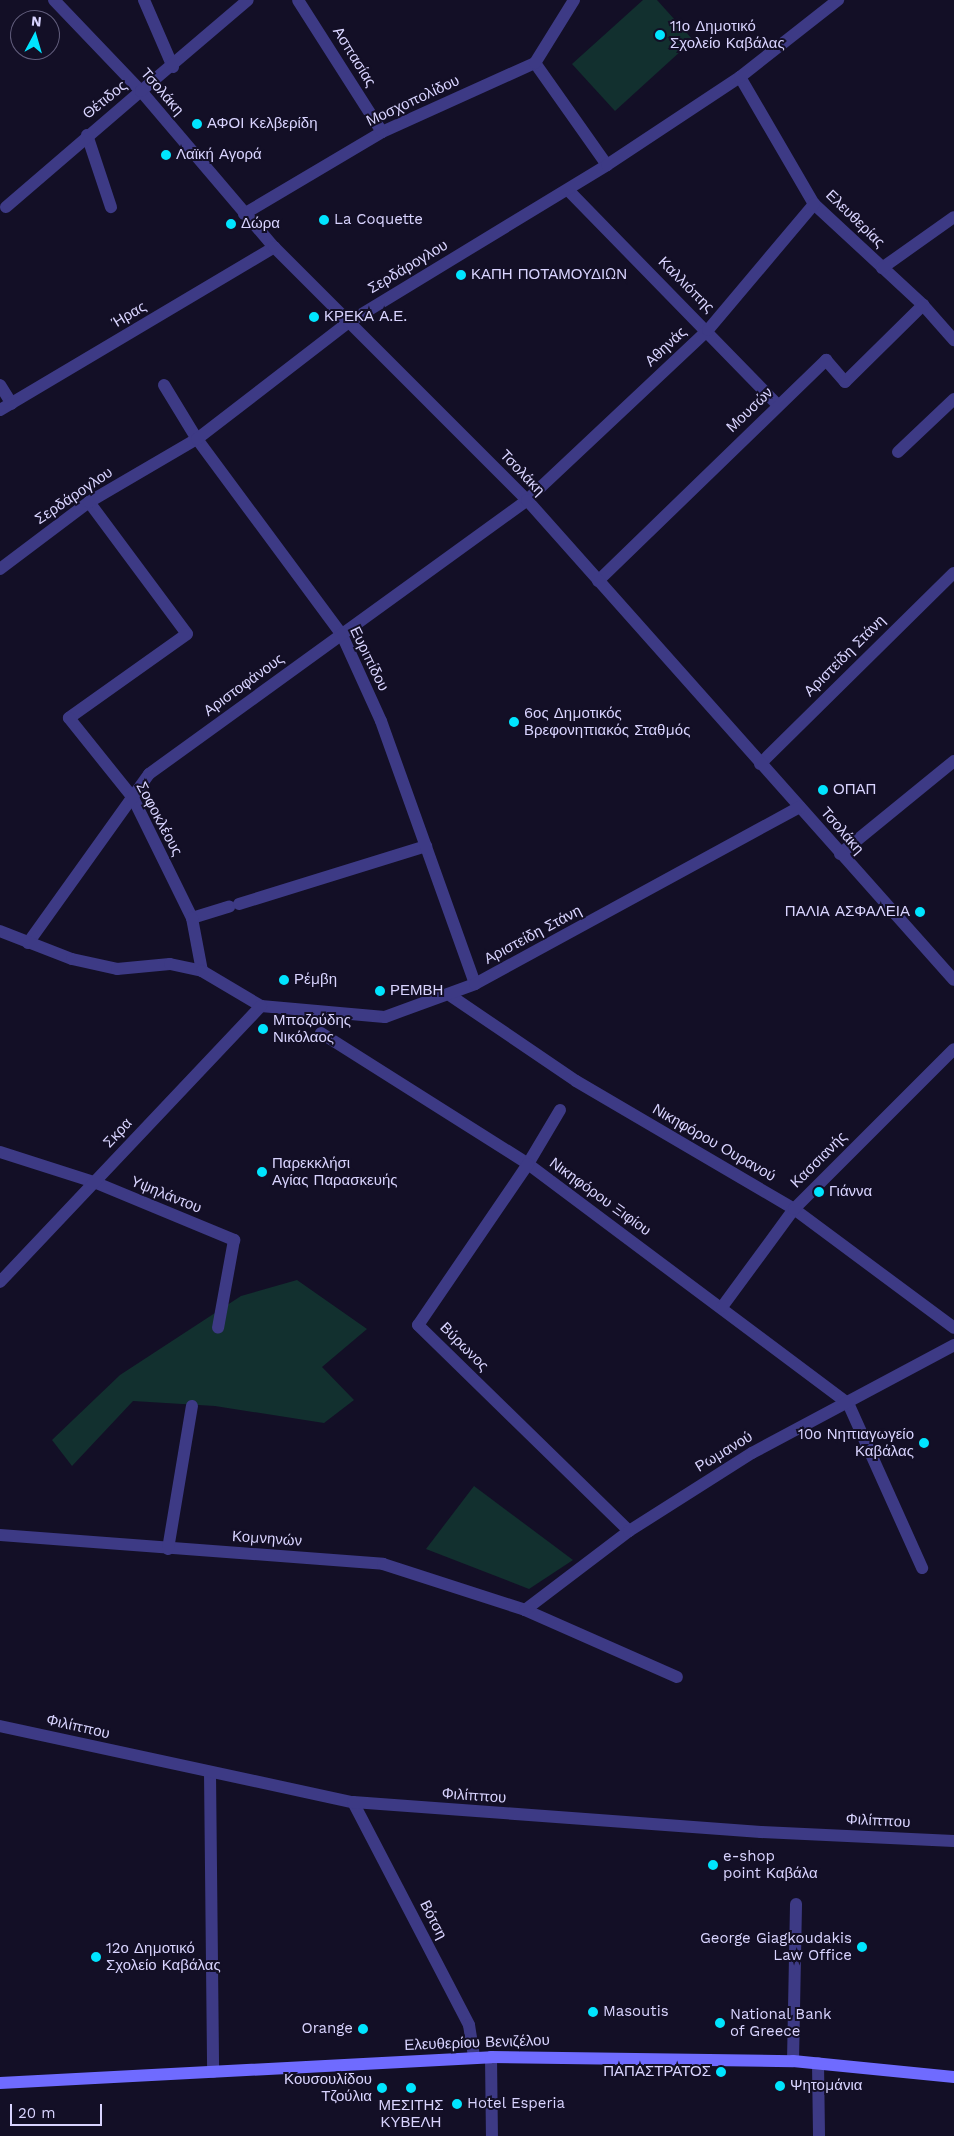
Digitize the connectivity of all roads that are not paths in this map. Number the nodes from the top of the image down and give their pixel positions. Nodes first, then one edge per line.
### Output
1 (54, 0) edge
2 (144, 0) edge
3 (248, 0) edge
4 (298, 0) edge
5 (574, 0) edge
6 (838, 0) edge
7 (534, 63) junction
8 (173, 66) junction
9 (740, 77) junction
10 (141, 91) junction
11 (382, 132) junction
12 (87, 135) junction
13 (607, 165) junction
14 (568, 190) junction
15 (814, 204) junction
16 (110, 207) dead end
17 (6, 208) dead end
18 (244, 214) junction
19 (954, 217) edge
20 (274, 247) junction
21 (882, 268) junction
22 (923, 305) junction
23 (348, 322) junction
24 (708, 330) junction
25 (954, 340) edge
26 (0, 384) edge
27 (164, 384) dead end
28 (954, 400) edge
29 (12, 404) junction
30 (778, 405) junction
31 (0, 410) edge
32 (196, 439) junction
33 (898, 452) dead end
34 (527, 500) junction
35 (89, 502) junction
36 (0, 569) edge
37 (954, 573) edge
38 (598, 581) junction
39 (342, 635) junction
40 (954, 760) edge
41 (760, 764) junction
42 (133, 798) junction
43 (800, 807) junction
44 (426, 846) junction
45 (840, 854) junction
46 (192, 918) junction
47 (0, 931) edge
48 (28, 944) junction
49 (202, 972) junction
50 (954, 980) edge
51 (475, 984) junction
52 (451, 996) junction
53 (261, 1006) junction
54 (321, 1033) dead end
55 (954, 1049) edge
56 (560, 1110) dead end
57 (0, 1152) edge
58 (528, 1164) junction
59 (94, 1182) junction
60 (794, 1209) junction
61 (0, 1282) edge
62 (722, 1306) junction
63 (218, 1328) dead end
64 (954, 1328) edge
65 (954, 1345) edge
66 (848, 1403) junction
67 (192, 1406) dead end
68 (629, 1531) junction
69 (0, 1535) edge
70 (168, 1549) junction
71 (922, 1568) dead end
72 (525, 1610) junction
73 (677, 1677) dead end
74 (0, 1726) edge
75 (210, 1773) junction
76 (353, 1802) junction
77 (954, 1841) edge
78 (796, 1904) dead end
79 (491, 2056) junction
80 (474, 2058) junction
81 (793, 2061) junction
82 (818, 2063) junction
83 (213, 2072) junction
84 (954, 2077) edge
85 (0, 2083) edge
86 (492, 2136) edge
87 (818, 2136) edge

1 - 10 street, Τσολάκη
2 - 8 street
3 - 8 street, Θέτιδος
4 - 11 street, Ασπασίας
5 - 7 street
6 - 9 street, Σερδάρογλου
7 - 11 street, Μοσχοπολίδου
7 - 13 street
8 - 10 street, Θέτιδος
9 - 13 street, Σερδάρογλου
9 - 15 street, Ελευθερίας
10 - 12 street, Θέτιδος
10 - 18 street, Τσολάκη
11 - 18 street, Μοσχοπολίδου
12 - 16 street
12 - 17 street, Θέτιδος
13 - 14 street, Σερδάρογλου
14 - 23 street, Σερδάρογλου
14 - 24 street, Καλλιόπης
15 - 21 street, Ελευθερίας
15 - 24 street, Αθηνάς
18 - 20 street, Τσολάκη
19 - 21 street
20 - 23 street, Τσολάκη
20 - 29 street, Ήρας
21 - 22 street, Ελευθερίας
22 - 25 street, Ελευθερίας
22 - 30 street, Μουσών
23 - 32 street, Σερδάρογλου
23 - 34 street, Τσολάκη
24 - 30 street, Καλλιόπης
24 - 34 street, Αθηνάς
26 - 29 street
27 - 32 street, Ευριπίδου
28 - 33 street
29 - 31 street, Ήρας
30 - 38 street, Μουσών
32 - 35 street, Σερδάρογλου
32 - 39 street, Ευριπίδου
34 - 38 street, Τσολάκη
34 - 39 street, Αριστοφάνους
35 - 36 street, Σερδάρογλου
35 - 42 street, Σοφοκλέους
37 - 41 street, Αριστείδη Στάνη
38 - 41 street, Τσολάκη
39 - 42 street, Αριστοφάνους
39 - 44 street, Ευριπίδου
40 - 45 street
41 - 43 street, Τσολάκη
42 - 46 street, Σοφοκλέους
42 - 48 street, Αριστοφάνους
43 - 45 street, Τσολάκη
43 - 51 street, Αριστείδη Στάνη
44 - 46 street
44 - 51 street, Ευριπίδου
45 - 50 street, Τσολάκη
46 - 49 street, Σοφοκλέους
47 - 48 street
48 - 49 street
49 - 53 street
51 - 52 street, Αριστείδη Στάνη
52 - 53 street, Αριστείδη Στάνη
52 - 60 street, Νικηφόρου Ουρανού
53 - 59 street, Σκρα
54 - 58 street, Νικηφόρου Ξιφίου
55 - 60 street, Κασσιανής
56 - 58 street, Βύρωνος
57 - 59 street, Υψηλάντου
58 - 62 street, Νικηφόρου Ξιφίου
58 - 68 street, Βύρωνος
59 - 61 street, Σκρα
59 - 63 street, Υψηλάντου
60 - 62 street, Κασσιανής
60 - 64 street, Νικηφόρου Ουρανού
62 - 66 street, Νικηφόρου Ξιφίου
65 - 66 street, Ρωμανού
66 - 68 street, Ρωμανού
66 - 71 street
67 - 70 street
68 - 72 street, Ρωμανού
69 - 70 street, Κομνηνών
70 - 72 street, Κομνηνών
72 - 73 street, Κομνηνών
74 - 75 street, Φιλίππου
75 - 76 street, Φιλίππου
75 - 83 street
76 - 77 street, Φιλίππου
76 - 80 street, Βότση
78 - 81 street
79 - 80 main road, Ελευθερίου Βενιζέλου
79 - 81 main road, Ελευθερίου Βενιζέλου
79 - 86 street
80 - 83 main road, Ελευθερίου Βενιζέλου
81 - 82 main road, Ελευθερίου Βενιζέλου
82 - 84 main road, Ελευθερίου Βενιζέλου
82 - 87 street
83 - 85 main road, Ελευθερίου Βενιζέλου

